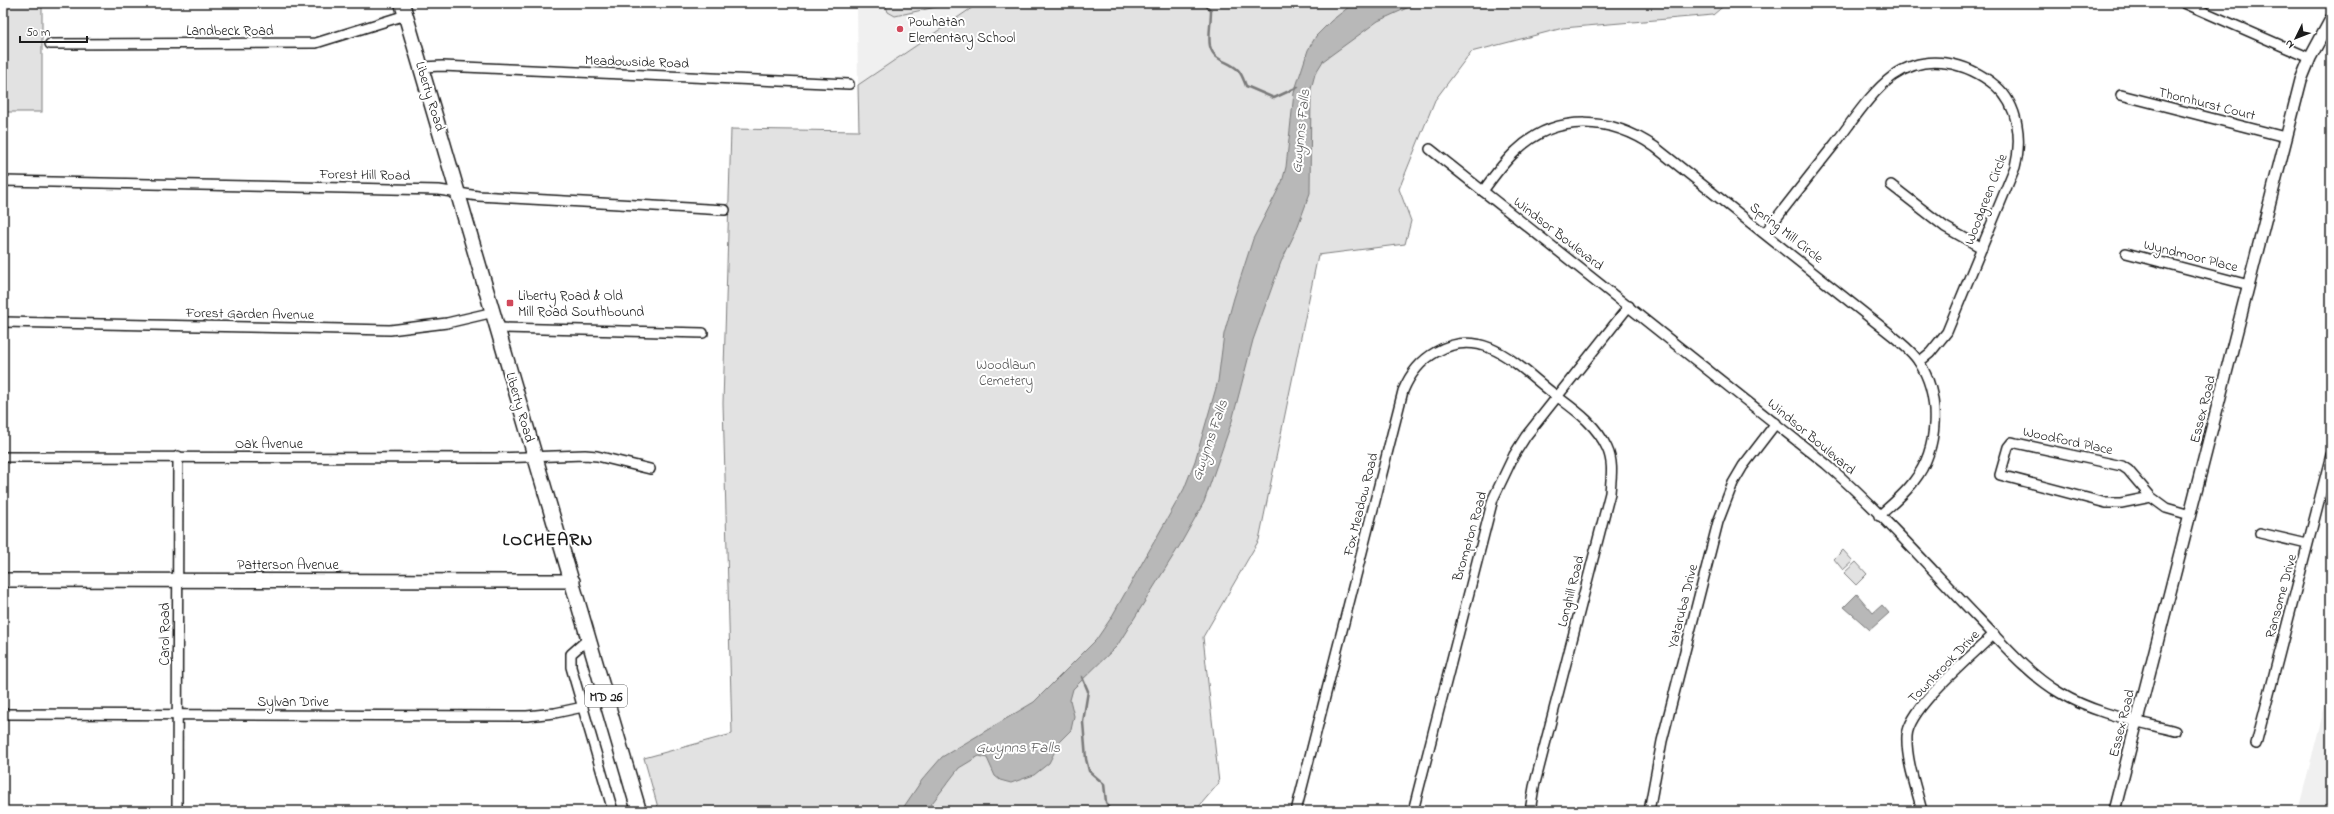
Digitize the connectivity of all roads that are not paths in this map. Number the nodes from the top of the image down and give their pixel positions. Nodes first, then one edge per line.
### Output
1 (2184, 3) edge
2 (404, 9) edge
3 (2331, 19) edge
4 (50, 44) dead end
5 (2310, 58) junction
6 (422, 67) junction
7 (849, 84) dead end
8 (2121, 95) dead end
9 (2286, 137) junction
10 (1430, 149) dead end
11 (3, 181) edge
12 (1891, 185) dead end
13 (1483, 191) junction
14 (460, 193) junction
15 (725, 210) dead end
16 (1765, 232) junction
17 (1982, 248) junction
18 (2126, 253) dead end
19 (2249, 284) junction
20 (1629, 306) junction
21 (494, 312) junction
22 (3, 322) edge
23 (499, 328) junction
24 (703, 333) dead end
25 (1919, 362) junction
26 (1557, 396) junction
27 (1776, 423) junction
28 (2331, 455) edge
29 (178, 456) junction
30 (536, 456) junction
31 (3, 457) edge
32 (650, 469) dead end
33 (2150, 497) junction
34 (2190, 515) junction
35 (1879, 516) junction
36 (2260, 533) dead end
37 (2308, 544) junction
38 (3, 580) edge
39 (178, 580) junction
40 (573, 581) junction
41 (1994, 634) junction
42 (589, 638) junction
43 (583, 707) junction
44 (3, 714) edge
45 (178, 715) junction
46 (2137, 721) junction
47 (2175, 731) dead end
48 (2256, 744) dead end
49 (177, 811) edge
50 (613, 811) edge
51 (639, 811) edge
52 (1298, 811) edge
53 (1413, 811) edge
54 (1530, 811) edge
55 (1648, 811) edge
56 (1922, 811) edge
57 (2114, 811) edge

1 - 5 street
2 - 4 street, Landbeck Road
2 - 6 main road, Liberty Road / MD 26
3 - 5 street, Essex Road
5 - 9 street, Essex Road
6 - 7 street, Meadowside Road
6 - 14 main road, Liberty Road / MD 26
8 - 9 street, Thornhurst Court
9 - 19 street, Essex Road
10 - 13 street, Windsor Boulevard
11 - 14 street, Forest Hill Road
12 - 17 street
13 - 16 street, Spring Mill Circle
13 - 20 street, Windsor Boulevard
14 - 15 street, Forest Hill Road
14 - 21 main road, Liberty Road / MD 26
16 - 17 street, Woodgreen Circle
16 - 25 street, Spring Mill Circle
17 - 25 street, Woodgreen Circle
18 - 19 street, Wyndmoor Place
19 - 34 street, Essex Road
20 - 26 street, Brompton Road
20 - 27 street, Windsor Boulevard
21 - 22 street, Forest Garden Avenue
21 - 23 main road, Liberty Road / MD 26
23 - 24 street
23 - 30 main road, Liberty Road / MD 26
25 - 35 street, Spring Mill Circle
26 - 52 street, Fox Meadow Road
26 - 53 street, Brompton Road
26 - 54 street, Longhill Road
27 - 35 street, Windsor Boulevard
27 - 55 street, Yataruba Drive
28 - 37 street, Ransome Drive
29 - 30 street, Oak Avenue
29 - 31 street, Oak Avenue
29 - 39 street, Carol Road
30 - 32 street, Oak Avenue
30 - 40 main road, Liberty Road / MD 26
33 - 33 street, Woodford Place
33 - 34 street, Woodford Place
34 - 46 street, Essex Road
35 - 41 street, Windsor Boulevard
36 - 37 street
37 - 48 street, Ransome Drive
38 - 39 main road, Patterson Avenue
39 - 40 main road, Patterson Avenue
39 - 45 street, Carol Road
40 - 42 main road, Liberty Road / MD 26
41 - 46 street, Windsor Boulevard
41 - 56 street, Townbrook Drive
42 - 43 street
42 - 51 main road, Liberty Road / MD 26
43 - 45 street, Sylvan Drive
43 - 50 street
44 - 45 street, Sylvan Drive
45 - 49 street, Carol Road
46 - 47 street, Windsor Boulevard
46 - 57 street, Essex Road

